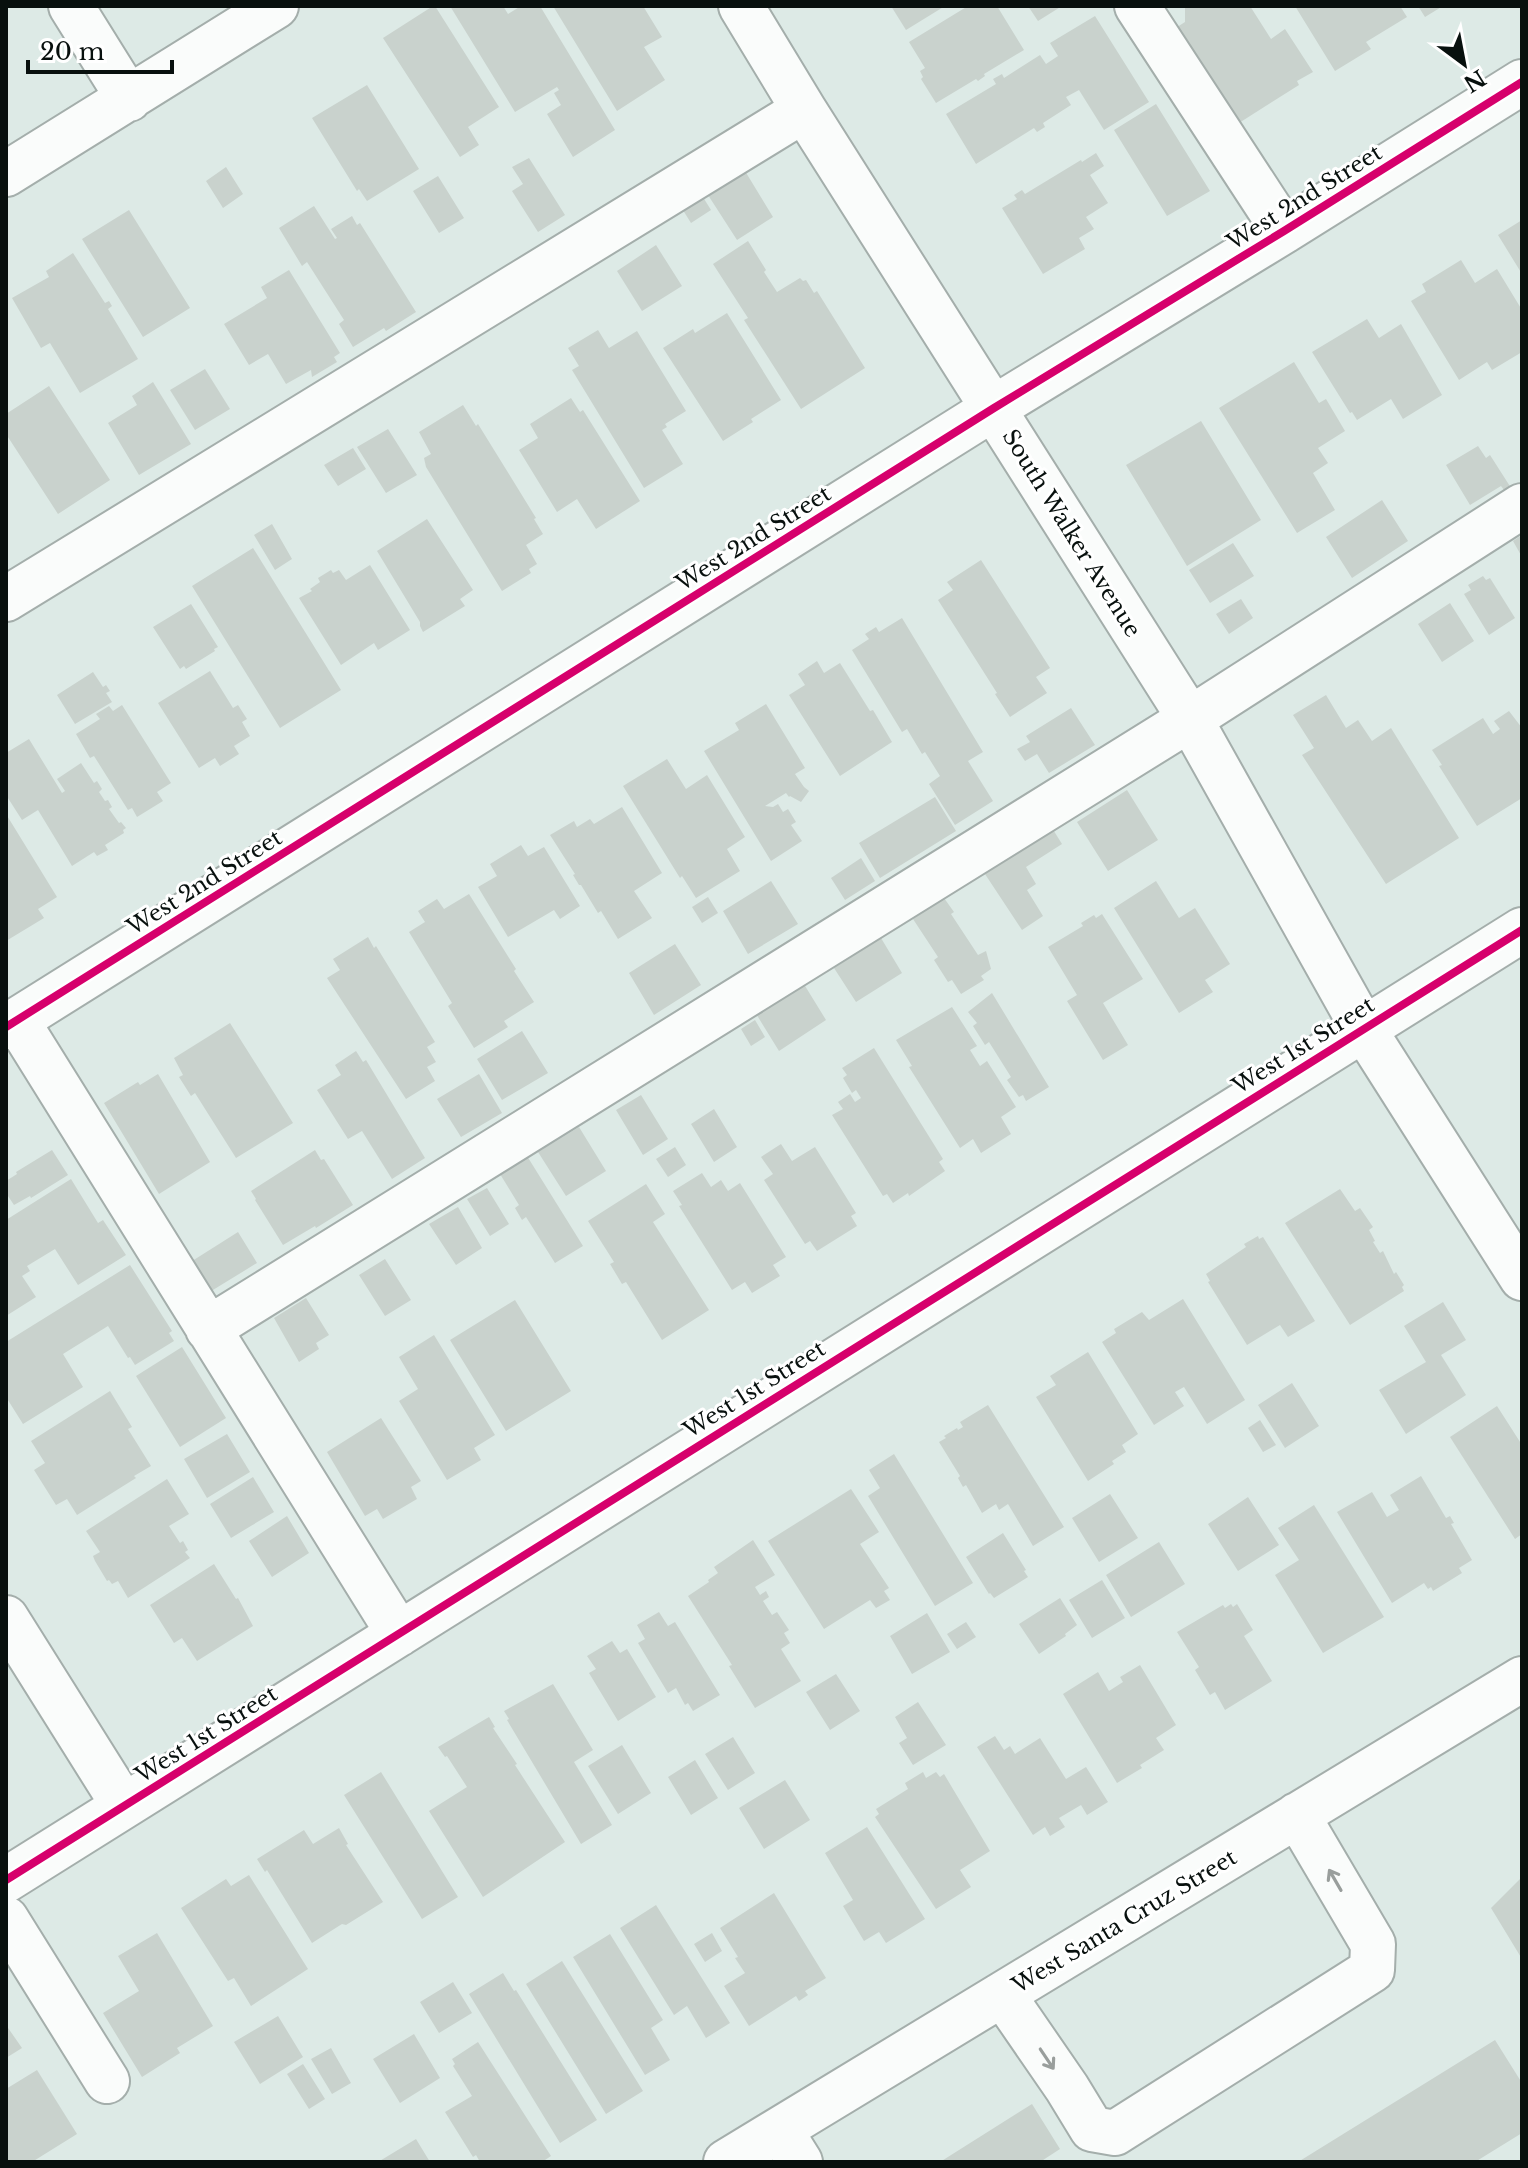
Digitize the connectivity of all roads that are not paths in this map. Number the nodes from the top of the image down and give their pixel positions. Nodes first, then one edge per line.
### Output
1 (71, 6) edge
2 (276, 6) edge
3 (741, 6) edge
4 (1137, 6) edge
5 (1522, 82) edge
6 (129, 99) junction
7 (804, 110) junction
8 (6, 174) edge
9 (1284, 231) junction
10 (994, 408) junction
11 (1522, 506) edge
12 (6, 599) edge
13 (1190, 719) junction
14 (1522, 930) edge
15 (12, 1024) edge
16 (1363, 1028) junction
17 (1522, 1278) edge
18 (208, 1329) junction
19 (6, 1618) edge
20 (399, 1634) junction
21 (1522, 1679) edge
22 (124, 1806) junction
23 (1297, 1815) junction
24 (6, 1880) edge
25 (6, 1919) edge
26 (1003, 1995) junction
27 (107, 2081) dead end
28 (790, 2146) edge
29 (726, 2162) edge

1 - 6 street
2 - 6 street
3 - 7 street, South Walker Avenue
4 - 9 street
5 - 9 street, West 2nd Street
6 - 8 street
7 - 10 street, South Walker Avenue
7 - 12 street
9 - 10 street, West 2nd Street
10 - 13 street, South Walker Avenue
10 - 15 street, West 2nd Street
11 - 13 street
13 - 16 street, South Walker Avenue
13 - 18 street
14 - 16 street, West 1st Street
15 - 18 street
16 - 17 street, South Walker Avenue
16 - 20 street, West 1st Street
18 - 20 street
19 - 22 street
20 - 22 street, West 1st Street
21 - 23 street, West Santa Cruz Street
22 - 24 street, West 1st Street
23 - 26 street, West Santa Cruz Street
26 -> 23 street
25 - 27 street
26 - 28 street, West Santa Cruz Street
28 - 29 street, West Santa Cruz Street

